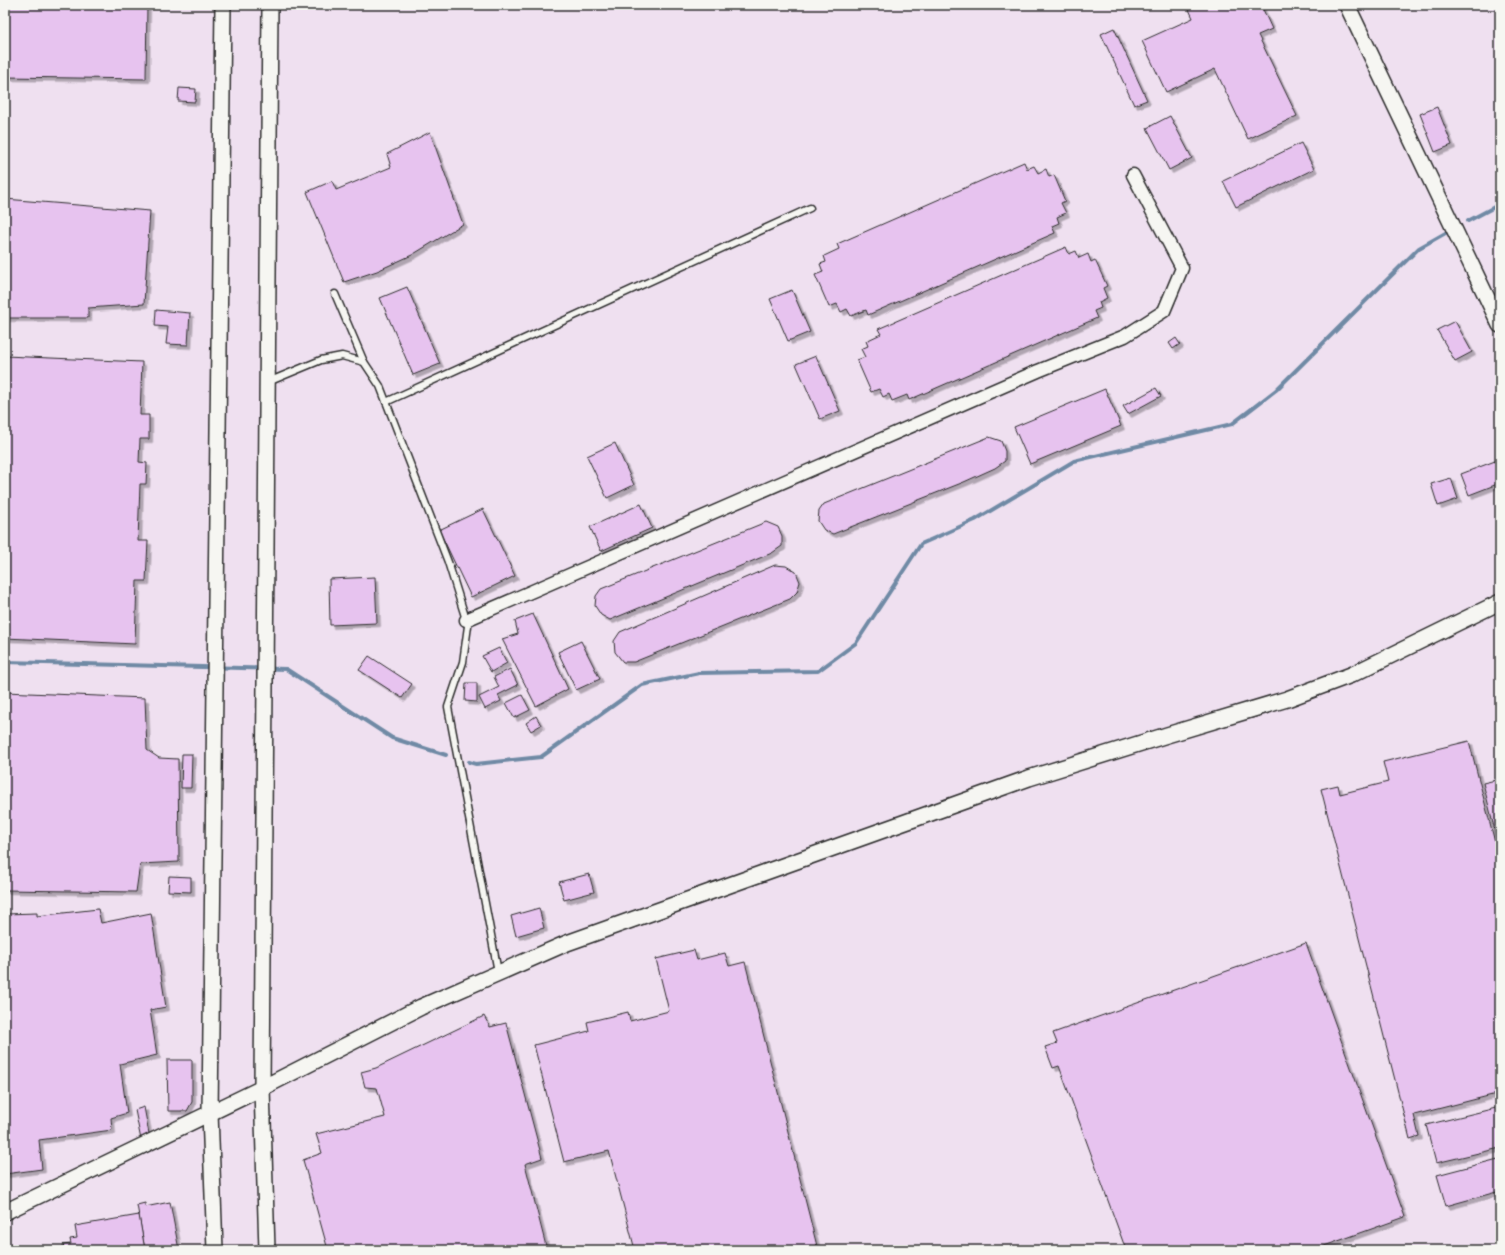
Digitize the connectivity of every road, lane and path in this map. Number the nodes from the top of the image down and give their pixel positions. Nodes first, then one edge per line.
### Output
1 (223, 5) edge
2 (270, 5) edge
3 (1347, 5) edge
4 (1133, 175) dead end
5 (810, 208) dead end
6 (335, 294) dead end
7 (1500, 325) edge
8 (364, 362) junction
9 (267, 382) junction
10 (386, 402) junction
11 (1500, 602) edge
12 (466, 620) junction
13 (498, 974) junction
14 (262, 1088) junction
15 (210, 1113) junction
16 (5, 1212) edge
17 (215, 1250) edge
18 (268, 1250) edge

1 - 15 street
2 - 9 street
3 - 7 street
4 - 12 street
5 - 10 lane
6 - 8 lane
8 - 9 lane
8 - 10 lane
9 - 14 street
10 - 12 lane
11 - 13 street
12 - 13 lane
13 - 14 street
14 - 15 street
14 - 18 street
15 - 16 street
15 - 17 street

